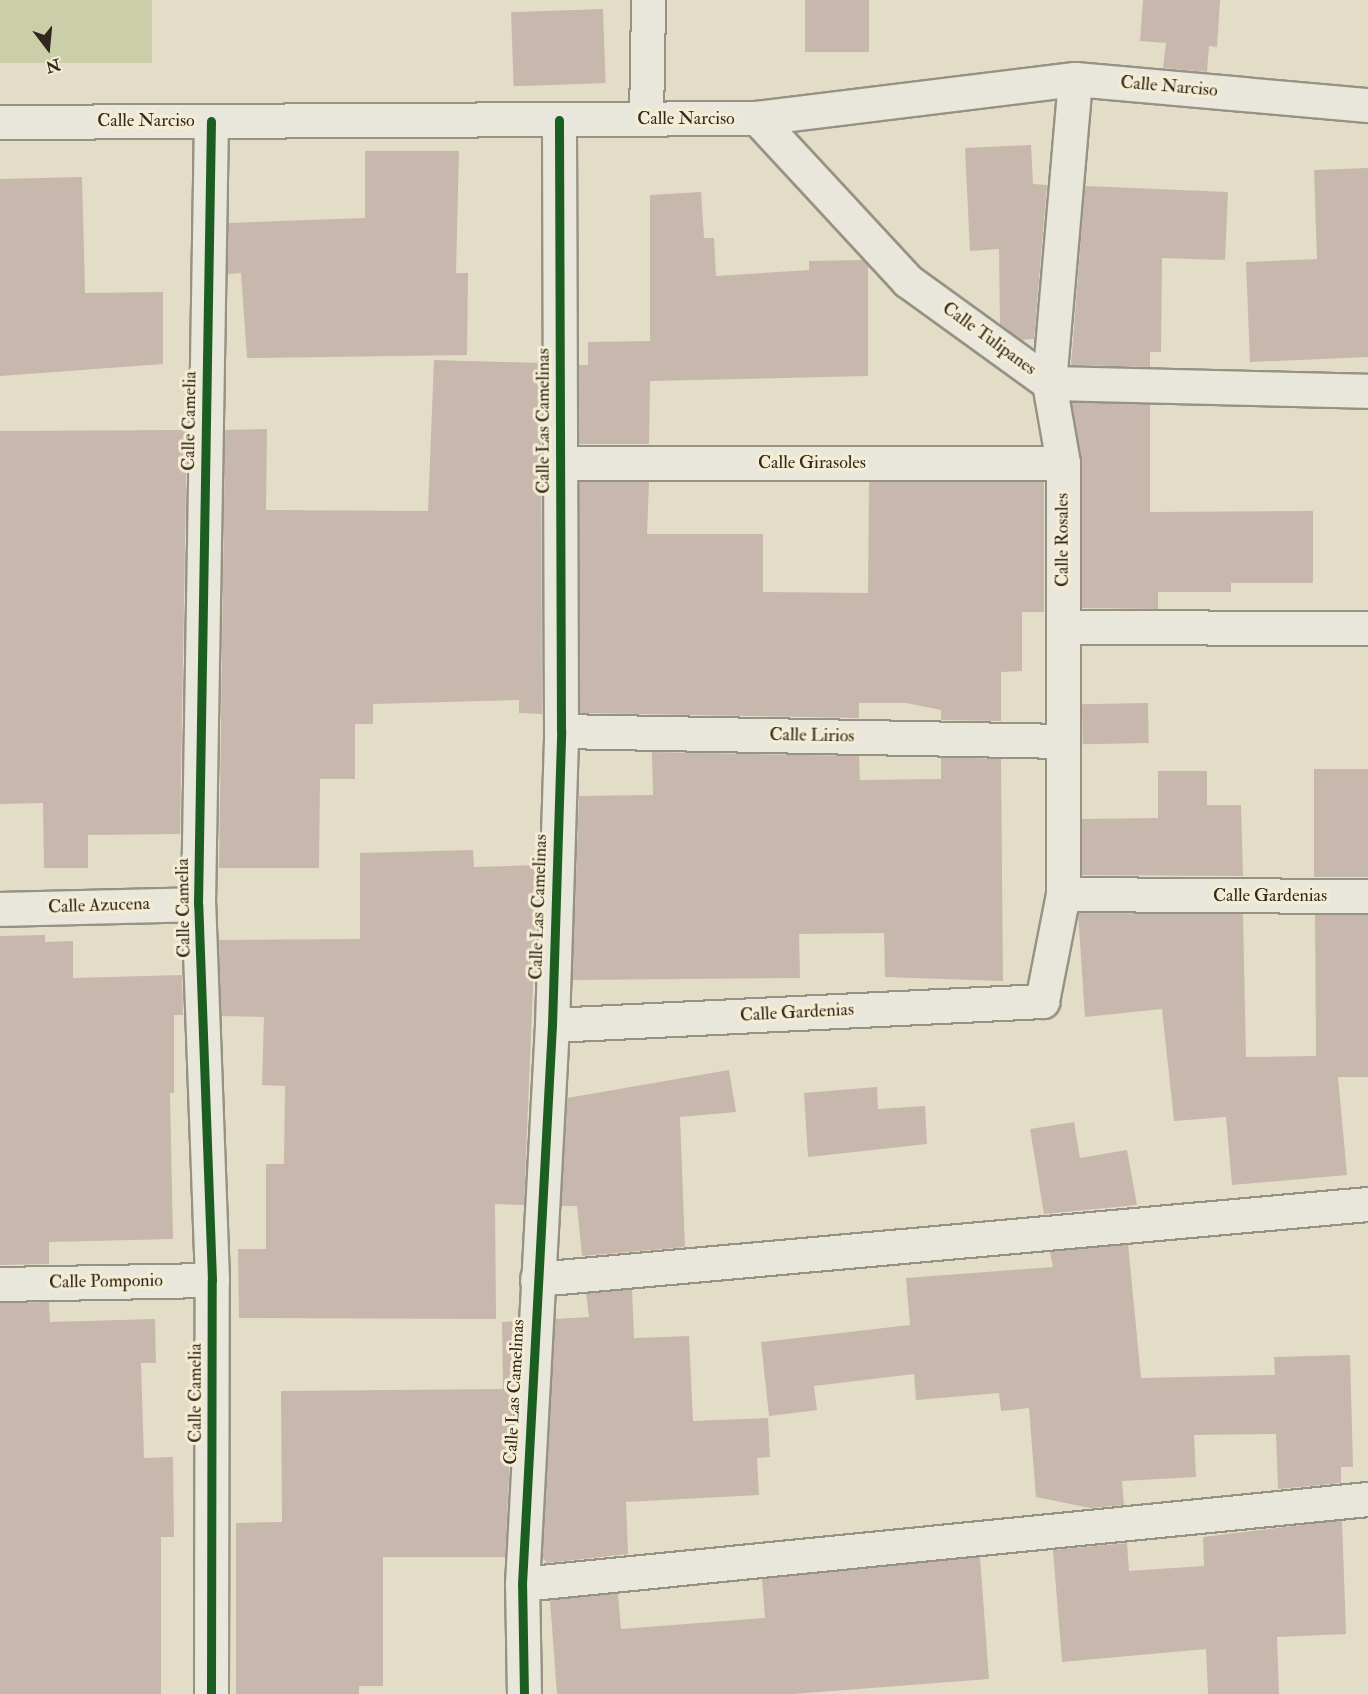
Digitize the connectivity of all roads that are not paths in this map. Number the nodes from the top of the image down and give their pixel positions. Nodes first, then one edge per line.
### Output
1 (648, 0) edge
2 (1075, 79) junction
3 (1368, 105) edge
4 (756, 118) junction
5 (646, 119) junction
6 (559, 120) junction
7 (211, 121) junction
8 (0, 122) edge
9 (1049, 383) junction
10 (1368, 391) edge
11 (560, 463) junction
12 (1063, 463) junction
13 (1063, 627) junction
14 (1368, 628) edge
15 (561, 731) junction
16 (1063, 741) junction
17 (1064, 894) junction
18 (1368, 896) edge
19 (198, 904) junction
20 (0, 909) edge
21 (1042, 1000) joint
22 (552, 1025) junction
23 (1368, 1204) edge
24 (537, 1279) junction
25 (212, 1280) junction
26 (0, 1284) edge
27 (1368, 1499) edge
28 (522, 1584) junction
29 (211, 1694) edge
30 (524, 1694) edge

1 - 5 street
2 - 3 street, Calle Narciso
2 - 4 street, Calle Narciso
2 - 9 street, Calle Rosales
4 - 5 street, Calle Narciso
4 - 9 street, Calle Tulipanes
5 - 6 street, Calle Narciso
6 - 7 street, Calle Narciso
6 - 11 street, Calle Las Camelinas
7 - 8 street, Calle Narciso
7 - 19 street, Calle Camelia
9 - 10 street, Calle Tulipanes
9 - 12 street, Calle Rosales
11 - 12 street, Calle Girasoles
11 - 15 street, Calle Las Camelinas
12 - 13 street, Calle Rosales
13 - 14 street
13 - 16 street, Calle Rosales
15 - 16 street, Calle Lirios
15 - 22 street, Calle Las Camelinas
16 - 17 street, Calle Rosales
17 - 18 street, Calle Gardenias
17 - 21 street, Calle Rosales
19 - 20 street, Calle Azucena
19 - 25 street, Calle Camelia
21 - 22 street, Calle Gardenias
22 - 24 street, Calle Las Camelinas
23 - 24 street
24 - 28 street, Calle Las Camelinas
25 - 26 street, Calle Pomponio
25 - 29 street, Calle Camelia
27 - 28 street
28 - 30 street, Calle Las Camelinas

